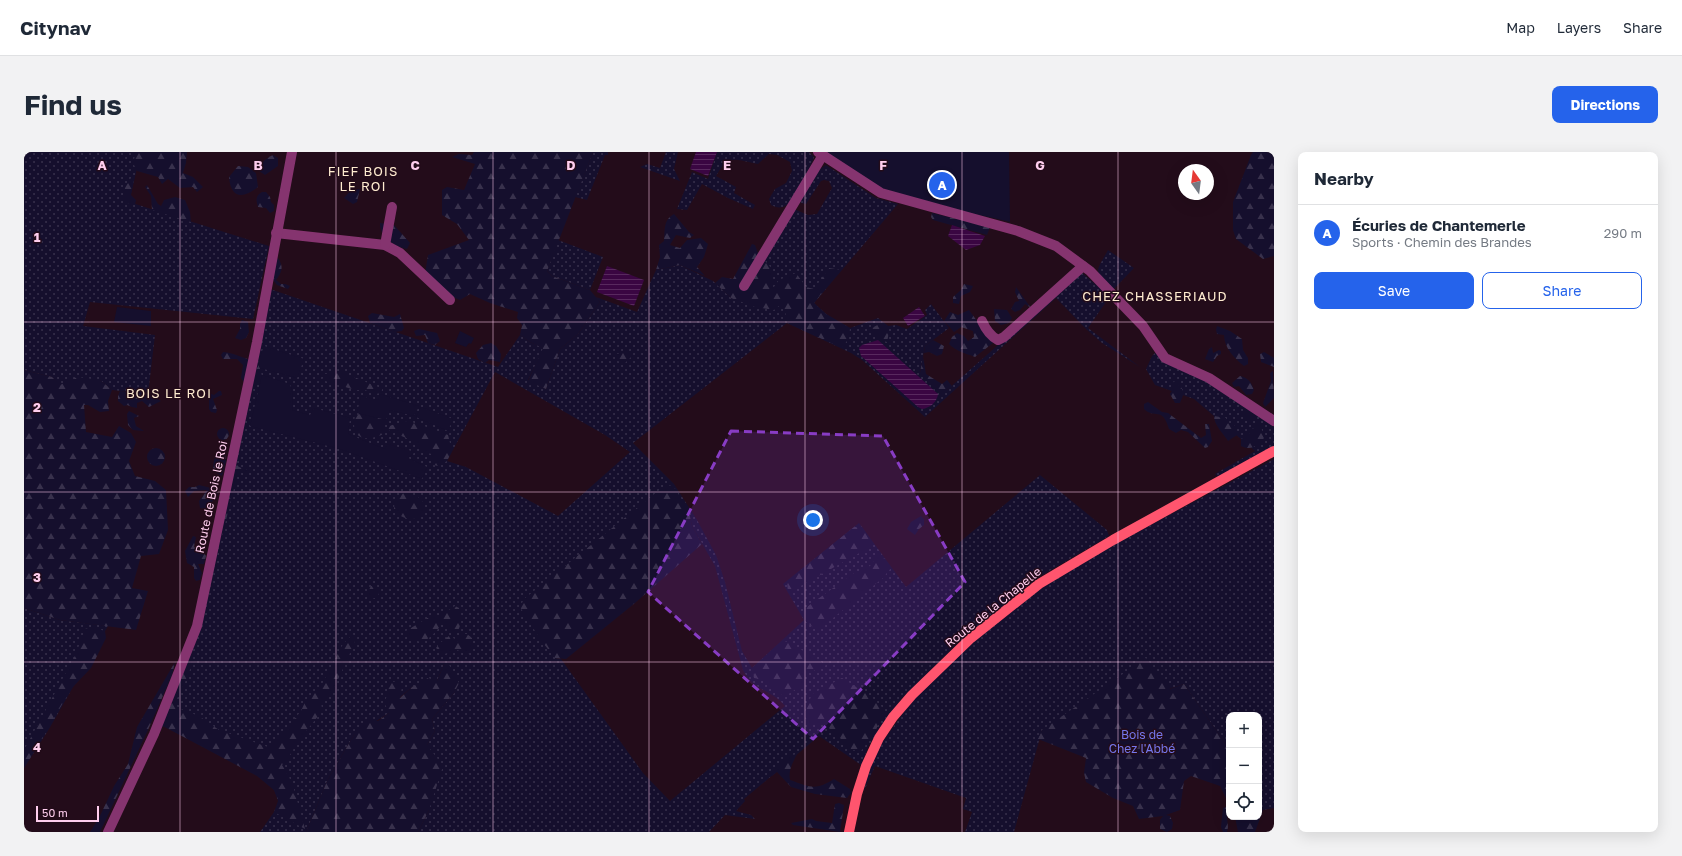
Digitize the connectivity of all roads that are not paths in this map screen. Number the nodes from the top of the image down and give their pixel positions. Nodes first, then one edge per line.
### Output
1 (292, 152) edge
2 (821, 153) edge
3 (392, 207) dead end
4 (276, 233) junction
5 (386, 246) junction
6 (1084, 266) junction
7 (744, 286) dead end
8 (450, 300) dead end
9 (982, 321) dead end
10 (1274, 421) edge
11 (1274, 451) edge
12 (108, 832) edge
13 (849, 832) edge

1 - 4 street, Route de Bois le Roi
2 - 6 street
2 - 7 street
3 - 5 street
4 - 5 street
4 - 12 street, Route de Bois le Roi
5 - 8 street
6 - 9 street
6 - 10 street
11 - 13 main road, Route de la Chapelle

